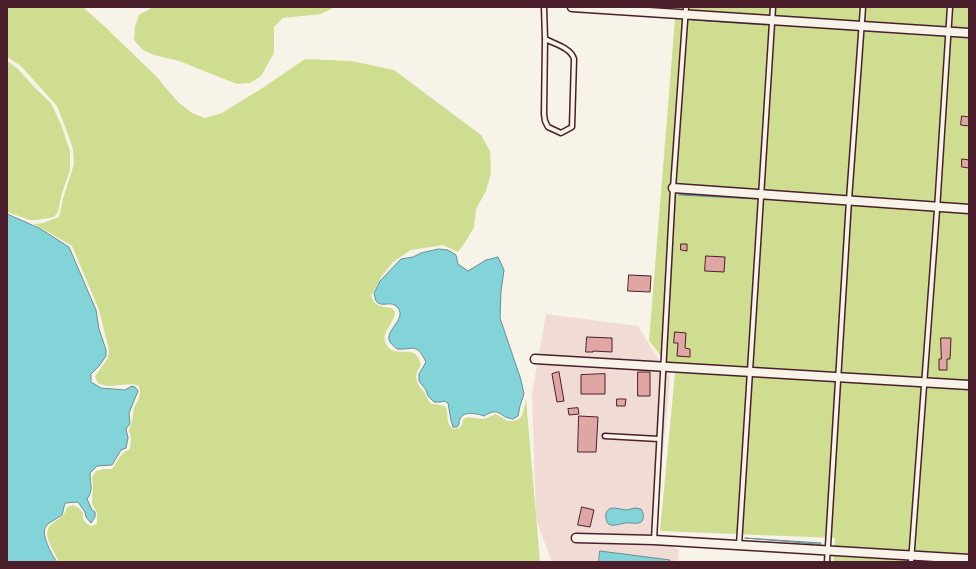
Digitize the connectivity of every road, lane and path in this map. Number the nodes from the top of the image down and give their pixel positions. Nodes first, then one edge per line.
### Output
1 (544, 7) edge
2 (572, 7) edge
3 (774, 7) edge
4 (863, 7) edge
5 (950, 7) edge
6 (685, 10) edge
7 (773, 20) junction
8 (862, 26) junction
9 (949, 32) junction
10 (969, 33) edge
11 (545, 39) junction
12 (673, 188) junction
13 (761, 194) junction
14 (849, 200) junction
15 (937, 206) junction
16 (969, 208) edge
17 (535, 358) dead end
18 (663, 366) junction
19 (750, 371) junction
20 (838, 376) junction
21 (924, 381) junction
22 (969, 385) edge
23 (605, 436) dead end
24 (659, 439) junction
25 (576, 538) dead end
26 (654, 540) junction
27 (739, 545) junction
28 (827, 550) junction
29 (911, 559) edge
30 (969, 559) edge
31 (826, 562) edge

1 - 11 lane
2 - 6 street
3 - 7 lane
4 - 8 lane
5 - 9 lane
6 - 7 street
6 - 12 lane
7 - 8 street
7 - 13 lane
8 - 9 street
8 - 14 lane
9 - 10 street
9 - 15 lane
11 - 11 lane
12 - 13 street
12 - 18 lane
13 - 14 street
13 - 19 lane
14 - 15 street
14 - 20 lane
15 - 16 street
15 - 21 lane
17 - 18 street
18 - 19 street
18 - 24 lane
19 - 20 street
19 - 27 lane
20 - 21 street
20 - 28 lane
21 - 22 street
21 - 29 lane
23 - 24 lane
24 - 26 lane
25 - 26 street
26 - 27 street
27 - 28 street
28 - 29 street
28 - 31 lane
29 - 30 street

